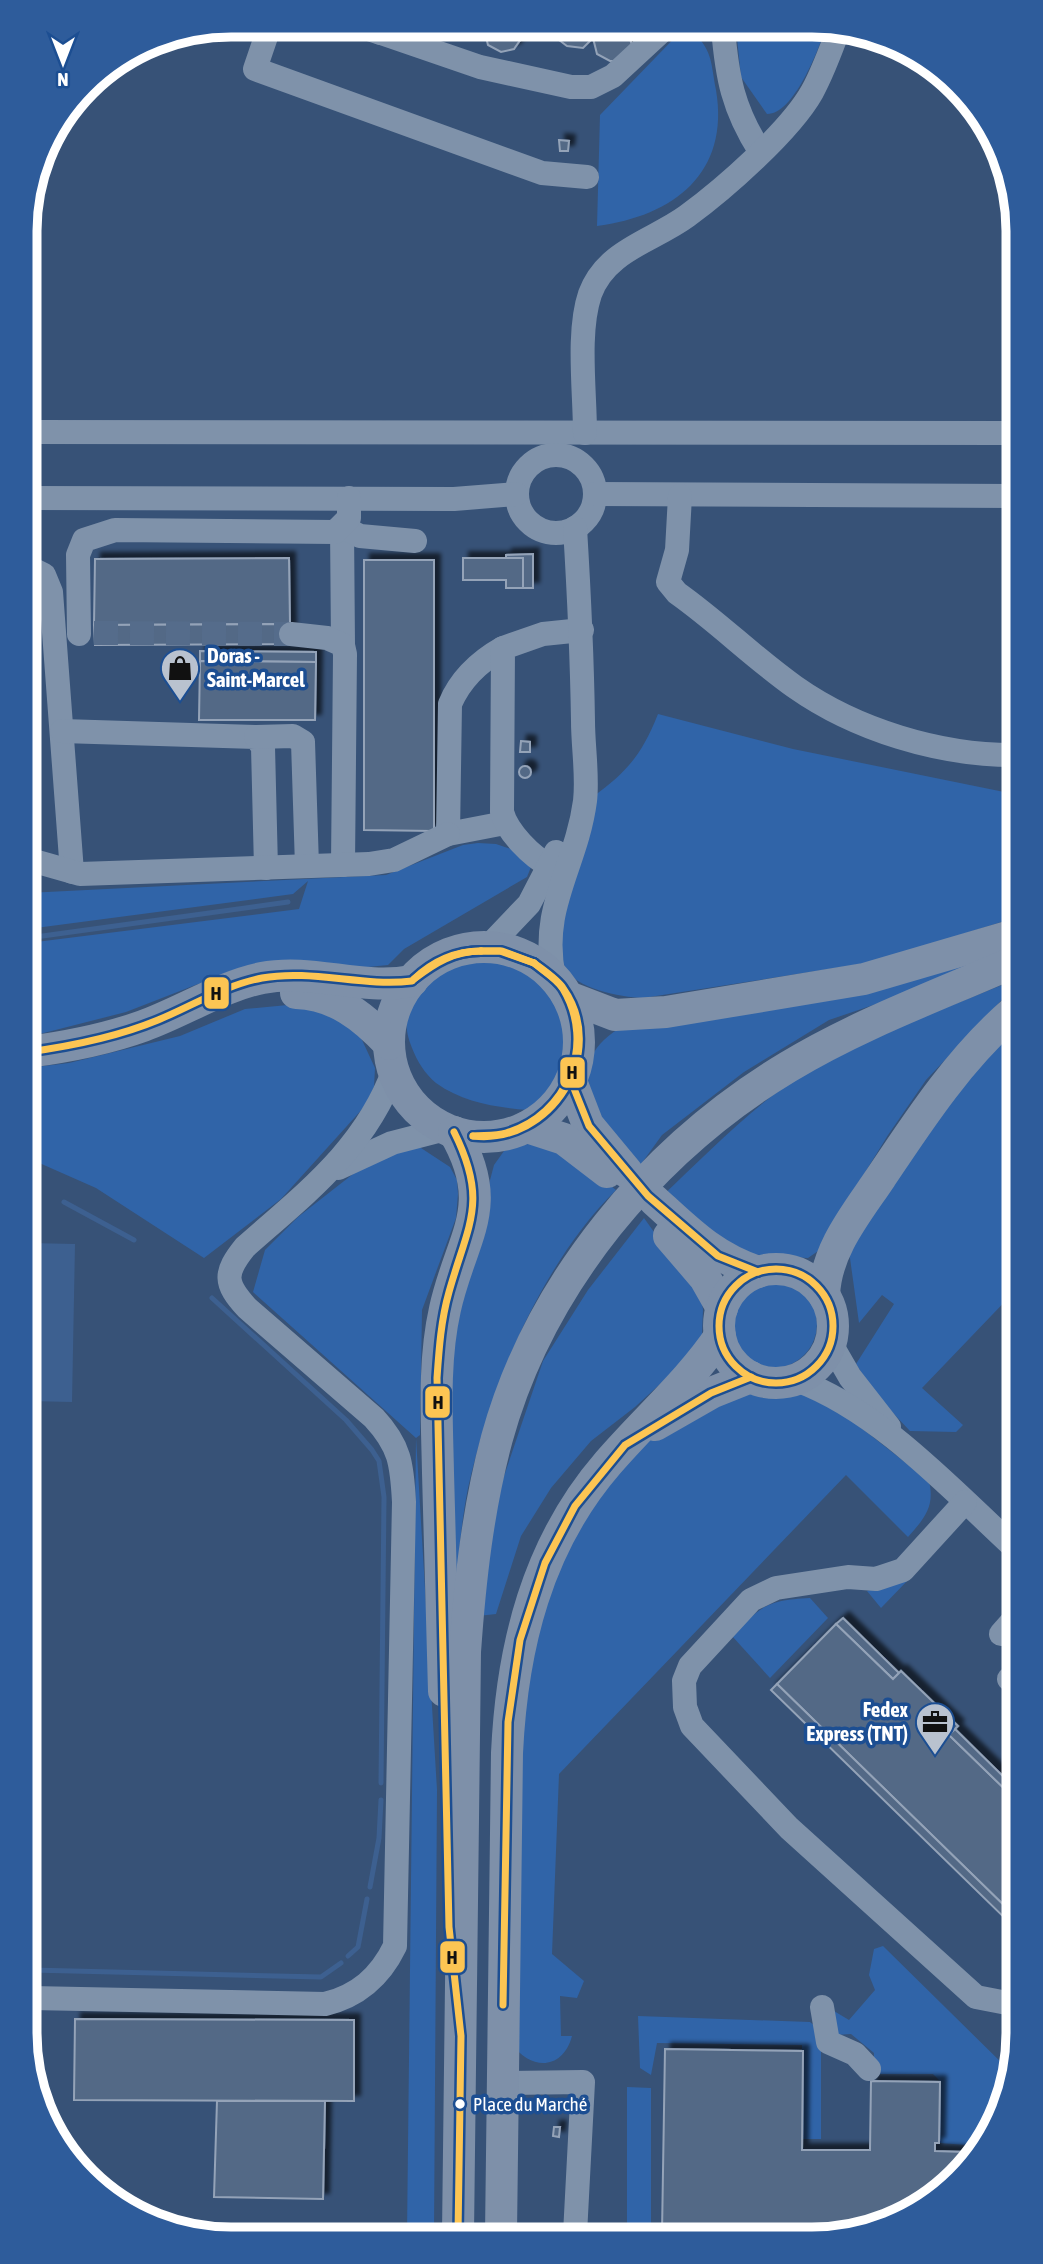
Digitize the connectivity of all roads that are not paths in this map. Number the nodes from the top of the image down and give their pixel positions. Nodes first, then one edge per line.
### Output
1 (266, 37) edge
2 (403, 37) edge
3 (655, 37) edge
4 (724, 37) edge
5 (835, 38) edge
6 (760, 151) junction
7 (587, 177) dead end
8 (37, 432) edge
9 (585, 433) junction
10 (1006, 433) edge
11 (516, 494) junction
12 (595, 494) junction
13 (680, 496) junction
14 (1006, 496) edge
15 (37, 498) edge
16 (349, 498) junction
17 (341, 527) junction
18 (575, 528) junction
19 (415, 541) dead end
20 (37, 572) edge
21 (582, 630) junction
22 (290, 634) tunnel mouth
23 (76, 636) junction
24 (343, 645) junction
25 (503, 648) junction
26 (62, 732) junction
27 (256, 737) junction
28 (1006, 754) edge
29 (585, 772) junction
30 (505, 823) junction
31 (448, 834) junction
32 (37, 862) edge
33 (343, 865) junction
34 (307, 866) junction
35 (550, 866) junction
36 (266, 868) junction
37 (72, 872) junction
38 (1006, 937) edge
39 (487, 948) junction
40 (1006, 966) edge
41 (412, 981) junction
42 (561, 988) junction
43 (214, 997) junction
44 (1006, 1019) edge
45 (37, 1050) edge
46 (391, 1057) junction
47 (571, 1081) junction
48 (527, 1127) junction
49 (450, 1130) junction
50 (333, 1170) junction
51 (758, 1272) junction
52 (824, 1295) junction
53 (721, 1322) junction
54 (831, 1343) junction
55 (751, 1377) junction
56 (796, 1380) junction
57 (625, 1445) junction
58 (904, 1447) junction
59 (965, 1502) junction
60 (1006, 1540) edge
61 (37, 2001) edge
62 (1006, 2003) edge
63 (822, 2007) dead end
64 (461, 2036) junction
65 (869, 2069) dead end
66 (503, 2083) junction
67 (458, 2227) edge
68 (501, 2227) edge
69 (575, 2227) edge

1 - 7 street
2 - 3 street
4 - 6 street
5 - 6 street
6 - 9 street
8 - 9 street
9 - 10 street
11 - 12 street
11 - 16 street
11 - 18 street
12 - 13 street
12 - 18 street
13 - 14 street
13 - 28 street
15 - 16 street
16 - 17 street
17 - 19 street
17 - 23 street
17 - 24 street
18 - 21 street
20 - 23 street
21 - 25 street
21 - 29 street
22 - 24 street
23 - 26 street
24 - 33 street
25 - 30 street
25 - 31 street
26 - 27 street
26 - 37 street
27 - 34 street
27 - 36 street
29 - 35 street
29 - 42 street
30 - 31 street
30 - 35 street
31 - 33 street
32 - 37 street
33 - 34 street
34 - 36 street
35 - 39 street
36 - 37 street
38 - 42 main road
39 - 41 main road
39 - 42 main road
40 - 64 main road
41 - 43 main road
41 - 46 main road
42 - 47 main road
43 - 45 main road
43 - 46 main road
44 - 52 main road
46 - 49 main road
46 - 50 street
47 - 48 main road
47 - 48 main road
48 - 49 main road
49 - 50 street
49 - 64 main road
50 - 61 street
51 - 52 main road
51 - 53 main road
51 - 53 main road
52 - 54 main road
53 - 55 main road
53 - 57 main road
54 - 56 main road
54 - 58 street
55 - 56 main road
55 - 57 main road
56 - 58 street
57 - 66 main road
58 - 59 street
59 - 60 street
59 - 62 street
63 - 65 street
64 - 67 main road
66 - 68 main road
66 - 69 street

